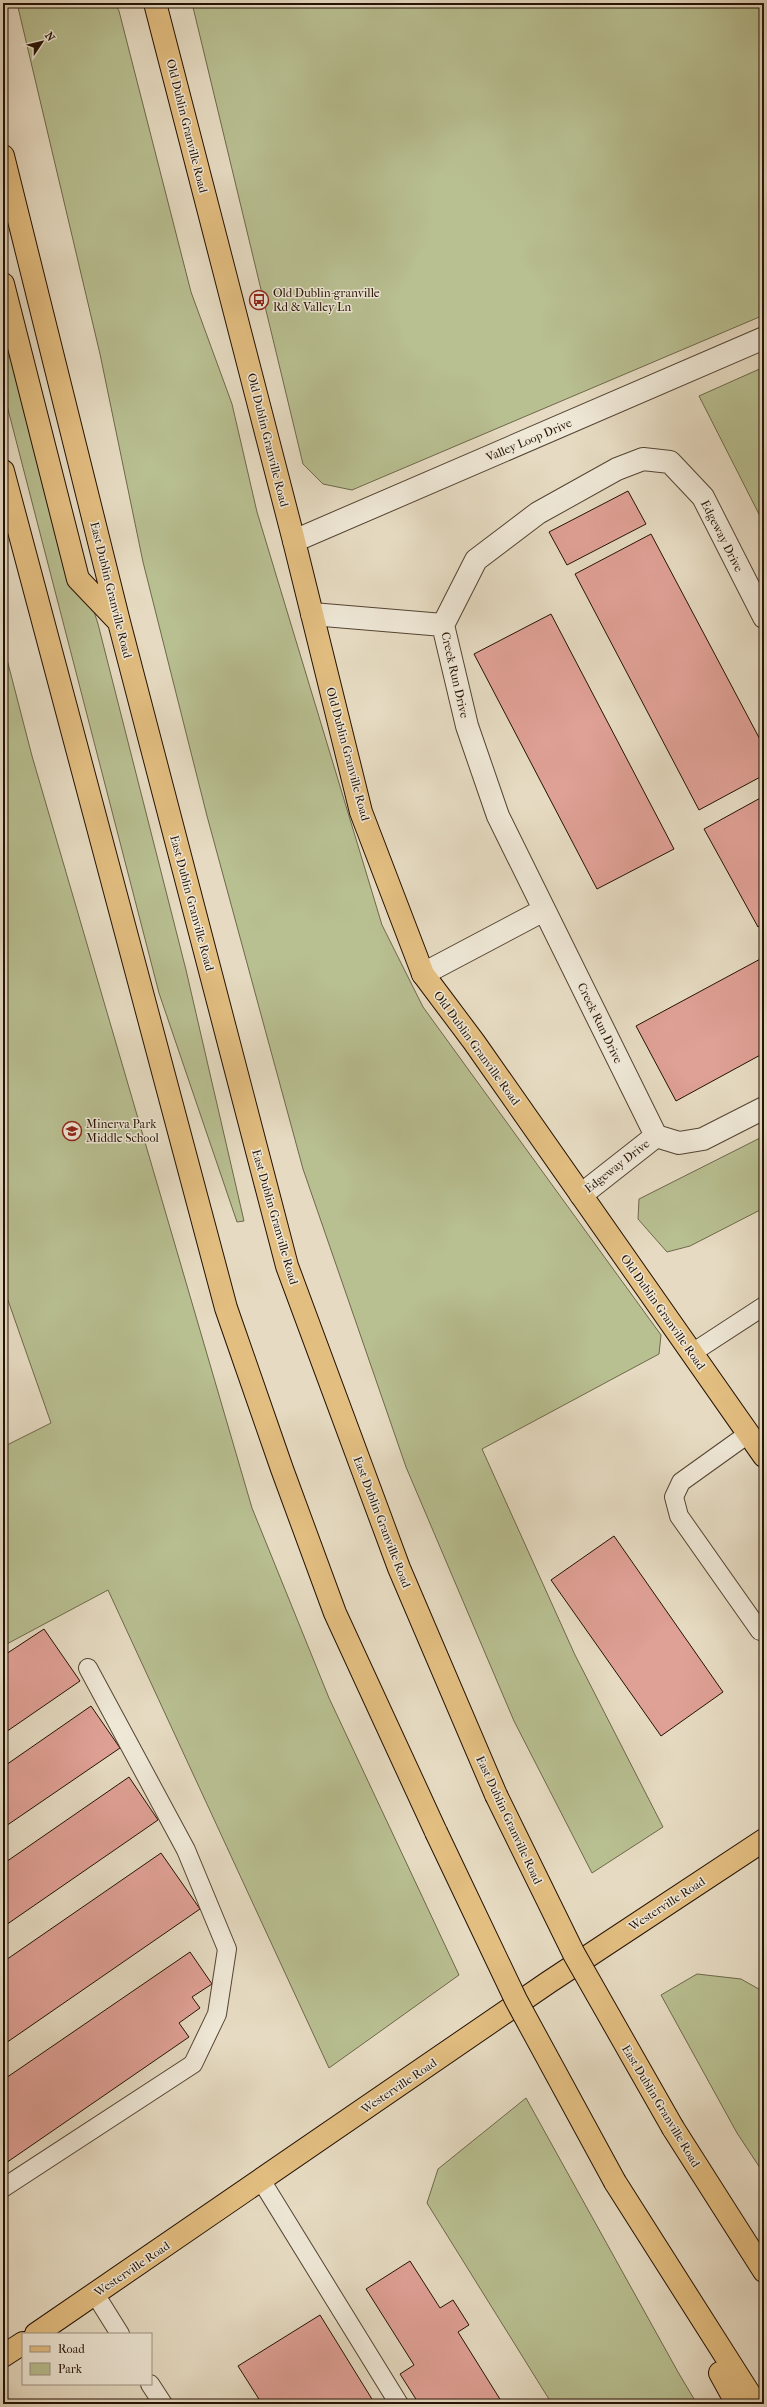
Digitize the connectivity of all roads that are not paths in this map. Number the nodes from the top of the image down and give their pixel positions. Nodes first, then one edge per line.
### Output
1 (155, 3) edge
2 (3, 156) edge
3 (3, 284) edge
4 (764, 338) edge
5 (670, 462) joint
6 (3, 471) edge
7 (294, 541) junction
8 (312, 614) junction
9 (764, 617) edge
10 (119, 622) junction
11 (443, 625) junction
12 (544, 910) junction
13 (423, 974) junction
14 (764, 1108) edge
15 (656, 1136) junction
16 (581, 1195) junction
17 (764, 1306) edge
18 (692, 1353) junction
19 (748, 1434) junction
20 (764, 1456) edge
21 (760, 1631) dead end
22 (88, 1668) dead end
23 (764, 1840) edge
24 (672, 2128) junction
25 (261, 2180) junction
26 (615, 2182) junction
27 (3, 2188) edge
28 (764, 2248) edge
29 (764, 2271) edge
30 (95, 2294) junction
31 (37, 2333) edge
32 (119, 2333) edge
33 (22, 2344) edge
34 (3, 2356) edge
35 (151, 2385) edge
36 (163, 2404) edge
37 (400, 2404) edge
38 (737, 2404) edge
39 (756, 2404) edge

1 - 7 main road, Old Dublin Granville Road
2 - 10 main road, East Dublin Granville Road
3 - 10 main road
4 - 7 street, Valley Loop Drive
5 - 9 street, Edgeway Drive
5 - 11 street, Creek Run Drive
6 - 26 main road, bridge
7 - 8 main road, Old Dublin Granville Road
8 - 11 street
8 - 13 main road, Old Dublin Granville Road
10 - 24 main road, East Dublin Granville Road, bridge
11 - 12 street, Creek Run Drive
12 - 13 street
12 - 15 street, Creek Run Drive
13 - 16 main road, Old Dublin Granville Road
14 - 15 street, Edgeway Drive
15 - 16 street, Edgeway Drive
16 - 18 main road, Old Dublin Granville Road
17 - 18 lane
18 - 19 main road, Old Dublin Granville Road
19 - 20 main road, Old Dublin Granville Road
19 - 21 lane
22 - 27 lane
23 - 25 main road, Westerville Road
24 - 28 main road
24 - 29 main road, East Dublin Granville Road
25 - 30 main road, Westerville Road
25 - 37 lane
26 - 38 main road
26 - 39 main road
30 - 31 main road, Westerville Road
30 - 32 lane
33 - 34 main road
35 - 36 lane

